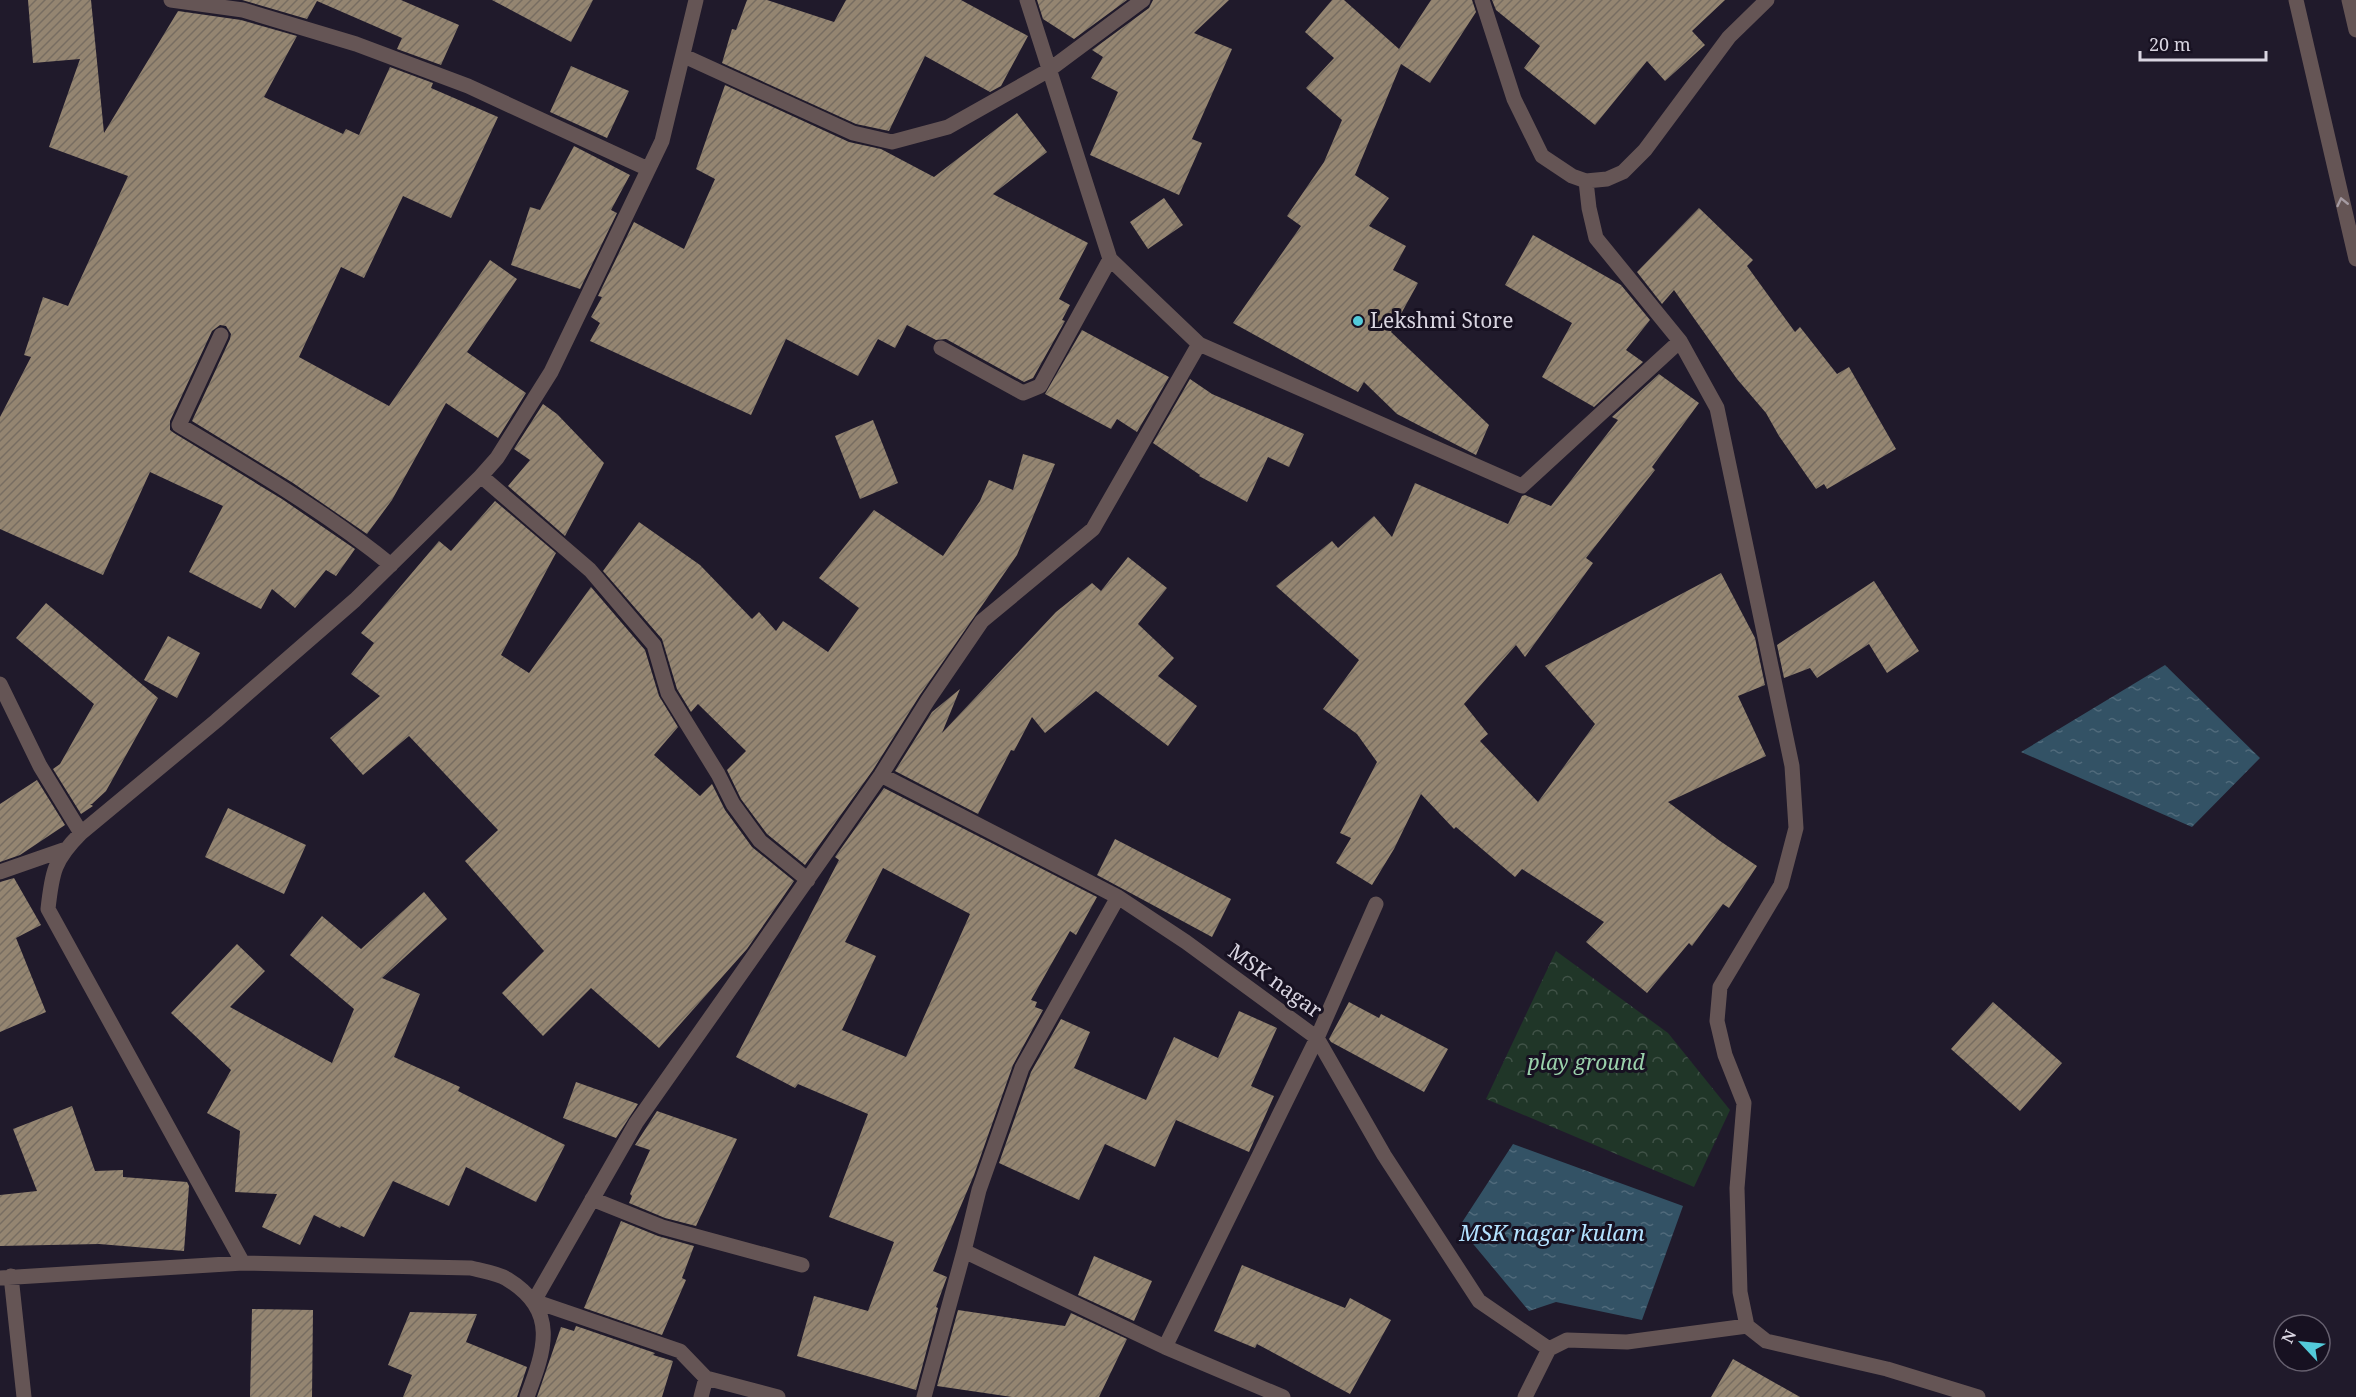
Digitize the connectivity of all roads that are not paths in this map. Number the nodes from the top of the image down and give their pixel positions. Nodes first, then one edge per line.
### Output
1 (171, 0) edge
2 (696, 0) edge
3 (1027, 0) edge
4 (1143, 0) edge
5 (1482, 0) edge
6 (1767, 0) edge
7 (2296, 0) edge
8 (2349, 0) edge
9 (2356, 30) edge
10 (684, 56) junction
11 (1049, 70) junction
12 (648, 169) junction
13 (1586, 181) junction
14 (2356, 258) edge
15 (1110, 259) junction
16 (221, 335) dead end
17 (1680, 342) junction
18 (1200, 344) junction
19 (941, 348) dead end
20 (481, 476) junction
21 (391, 565) junction
22 (0, 684) edge
23 (880, 775) junction
24 (81, 832) junction
25 (63, 850) junction
26 (0, 872) edge
27 (808, 880) junction
28 (1118, 897) junction
29 (1376, 904) dead end
30 (1317, 1038) junction
31 (592, 1199) junction
32 (964, 1251) junction
33 (243, 1263) junction
34 (802, 1265) dead end
35 (6, 1277) edge
36 (534, 1301) junction
37 (1747, 1326) junction
38 (1165, 1347) junction
39 (1549, 1349) junction
40 (706, 1378) junction
41 (24, 1397) edge
42 (527, 1397) edge
43 (701, 1397) edge
44 (778, 1397) edge
45 (924, 1397) edge
46 (1283, 1397) edge
47 (1525, 1397) edge
48 (1978, 1397) edge

1 - 12 street
2 - 10 street
3 - 11 street
4 - 11 street
5 - 13 street
6 - 13 street
14 -> 7 street
8 - 9 street
10 - 11 street
10 - 12 street
11 - 15 street
12 - 20 street
13 - 17 street
15 - 18 street
15 - 19 street
16 - 21 street
17 - 18 street
17 - 37 street
18 - 23 street
20 - 21 street
20 - 27 street
21 - 24 street
22 - 24 street
23 - 27 street
23 - 28 street, MSK nagar
24 - 25 street
25 - 26 street
25 - 33 street
27 - 31 street
28 - 30 street, MSK nagar
28 - 32 street
29 - 30 street
30 - 38 street
30 - 39 street, MSK nagar
31 - 34 street
31 - 36 street
32 - 38 street
32 - 45 street
33 - 35 street
33 - 36 street
35 - 41 street
36 - 40 street
36 - 42 street
37 - 39 street
37 - 48 street
38 - 46 street
39 - 47 street
40 - 43 street
40 - 44 street

